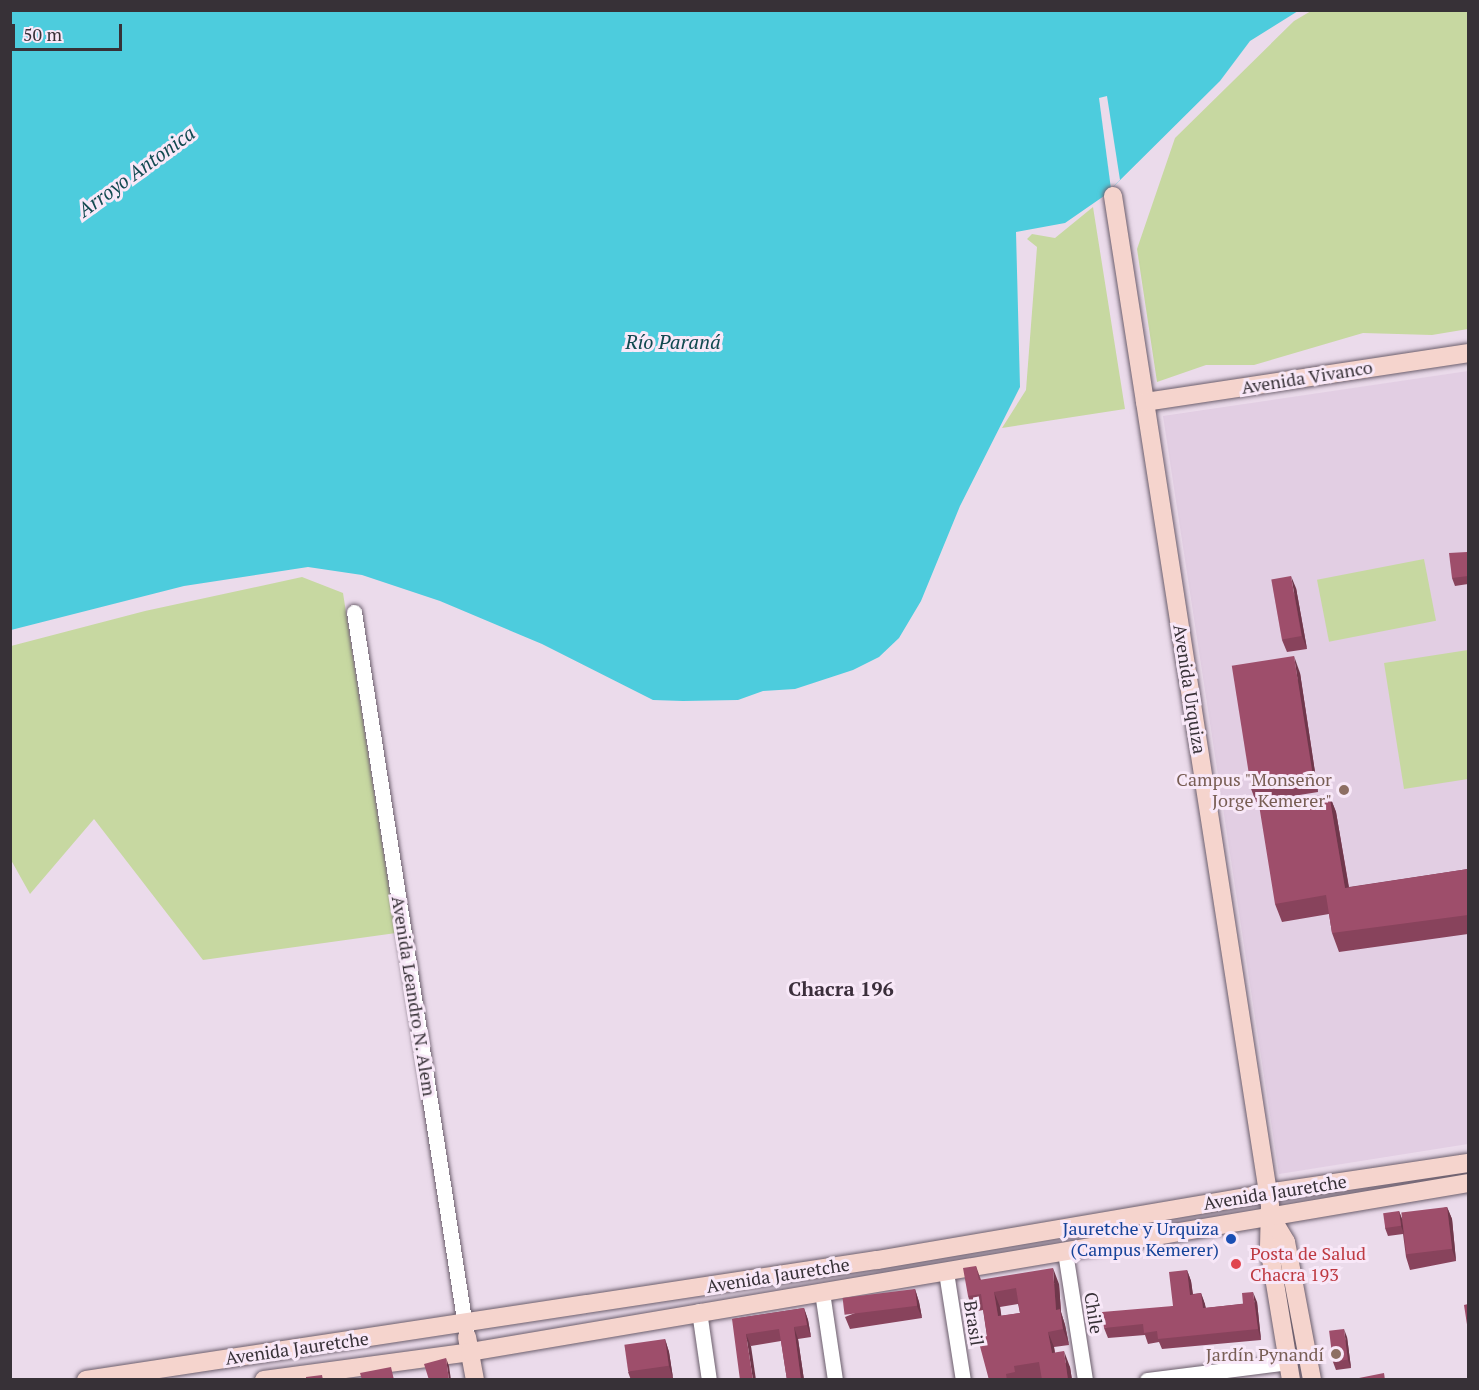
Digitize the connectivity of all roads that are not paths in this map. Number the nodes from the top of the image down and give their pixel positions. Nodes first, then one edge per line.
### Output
1 (1113, 196) dead end
2 (1468, 353) edge
3 (1145, 402) junction
4 (354, 612) dead end
5 (1468, 1163) edge
6 (1468, 1183) edge
7 (1268, 1193) junction
8 (1271, 1217) junction
9 (1065, 1252) junction
10 (946, 1272) junction
11 (822, 1292) junction
12 (699, 1311) junction
13 (467, 1337) junction
14 (1290, 1371) edge
15 (269, 1379) edge
16 (86, 1380) edge
17 (475, 1380) edge
18 (709, 1380) edge
19 (835, 1380) edge
20 (963, 1380) edge
21 (1085, 1380) edge
22 (1147, 1380) edge
23 (1312, 1380) edge

1 - 3 main road, Avenida Urquiza
2 - 3 main road, Avenida Vivanco
3 - 7 main road, Avenida Urquiza
4 - 13 street, Avenida Leandro N. Alem
5 - 7 main road, Avenida Jauretche
6 - 8 main road, Avenida Jauretche
7 - 8 main road, Avenida Urquiza
7 - 13 main road, Avenida Jauretche
8 - 9 main road, Avenida Jauretche
8 - 14 main road, Avenida Urquiza
8 - 23 main road, Avenida Urquiza
9 - 10 main road, Avenida Jauretche
9 - 21 street, Chile
10 - 11 main road, Avenida Jauretche
10 - 20 street, Brasil
11 - 12 main road, Avenida Jauretche
11 - 19 street
12 - 13 main road, Avenida Jauretche
12 - 18 street
13 - 15 main road, Avenida Jauretche
13 - 16 main road, Avenida Jauretche
13 - 17 main road, Avenida Leandro N. Alem
14 - 22 street

